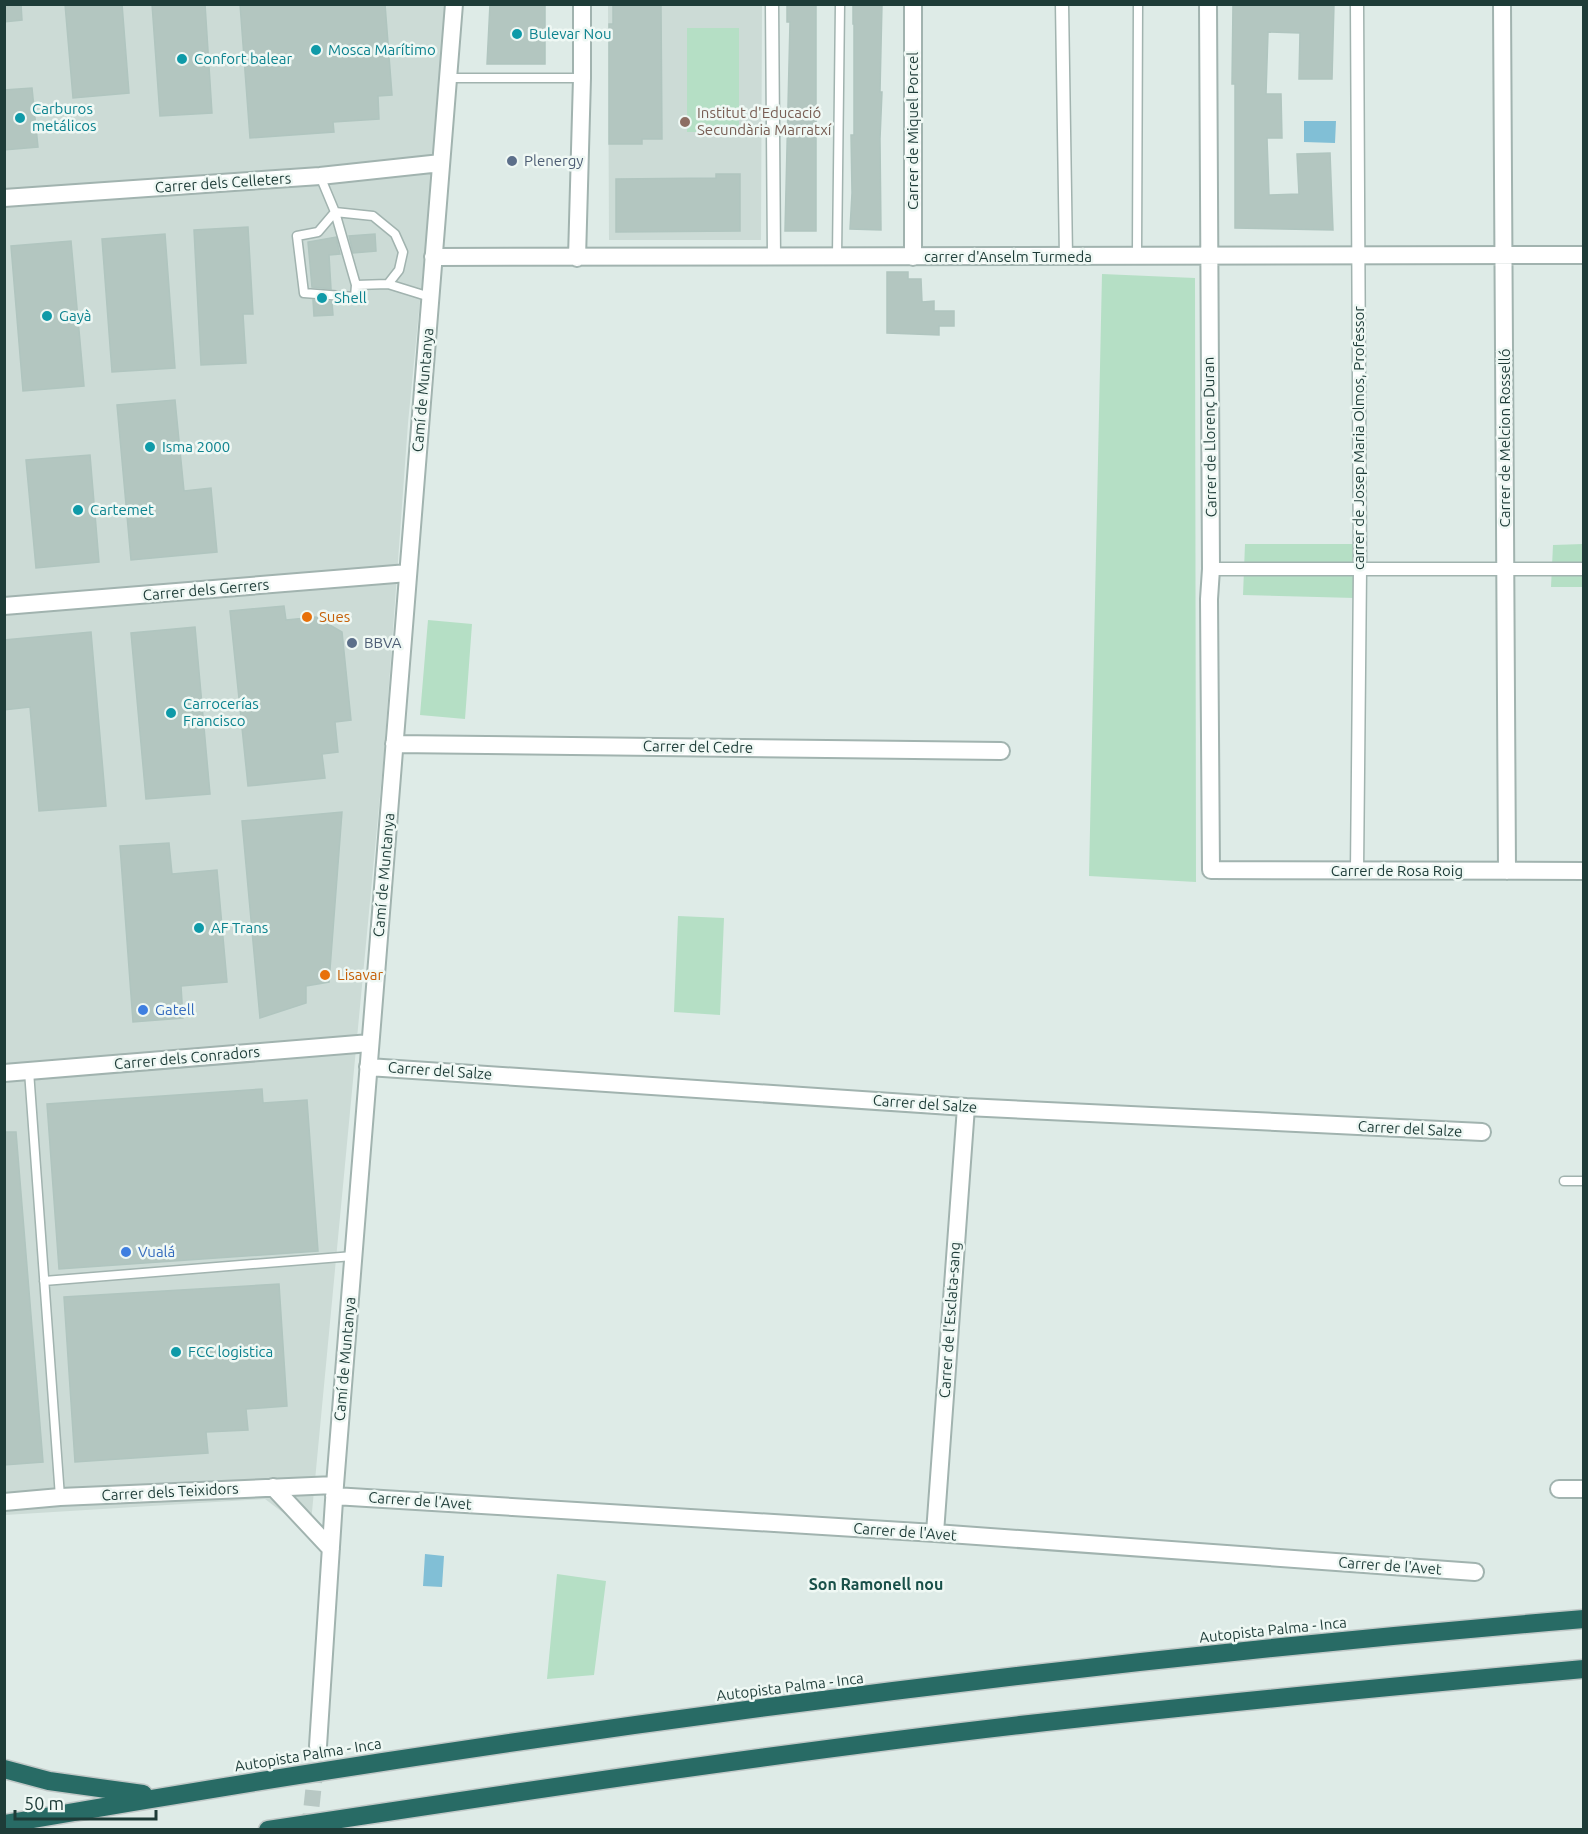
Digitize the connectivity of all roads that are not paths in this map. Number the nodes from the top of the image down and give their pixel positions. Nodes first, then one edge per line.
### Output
1 (454, 4) edge
2 (582, 4) edge
3 (772, 4) edge
4 (840, 4) edge
5 (913, 4) edge
6 (1062, 4) edge
7 (1138, 4) edge
8 (1208, 4) edge
9 (1357, 4) edge
10 (1502, 4) edge
11 (448, 78) junction
12 (582, 78) junction
13 (441, 163) junction
14 (320, 176) junction
15 (4, 198) edge
16 (335, 212) junction
17 (1137, 255) junction
18 (1584, 255) edge
19 (1208, 256) junction
20 (1357, 256) junction
21 (1504, 256) junction
22 (433, 257) junction
23 (837, 257) junction
24 (913, 257) junction
25 (1066, 257) junction
26 (577, 258) junction
27 (774, 258) junction
28 (388, 284) junction
29 (356, 285) junction
30 (430, 297) junction
31 (1506, 568) junction
32 (1211, 569) junction
33 (1584, 569) edge
34 (1360, 570) junction
35 (408, 573) junction
36 (4, 606) edge
37 (394, 744) junction
38 (1001, 751) dead end
39 (1210, 870) joint
40 (1357, 871) junction
41 (1507, 871) junction
42 (1584, 872) edge
43 (370, 1043) junction
44 (368, 1067) junction
45 (29, 1071) junction
46 (4, 1073) edge
47 (966, 1107) junction
48 (1482, 1132) dead end
49 (1564, 1181) dead end
50 (1584, 1181) edge
51 (353, 1256) junction
52 (45, 1281) junction
53 (273, 1487) junction
54 (1559, 1489) dead end
55 (1584, 1489) edge
56 (334, 1490) junction
57 (60, 1497) junction
58 (4, 1502) edge
59 (935, 1533) junction
60 (331, 1550) junction
61 (1475, 1572) dead end
62 (1584, 1619) edge
63 (1584, 1669) edge
64 (318, 1746) tunnel mouth
65 (4, 1769) edge
66 (163, 1797) junction
67 (4, 1824) edge
68 (268, 1830) edge

1 - 11 street, Camí de Muntanya
2 - 12 street
3 - 27 street
4 - 23 lane
5 - 24 street, Carrer de Miquel Porcel
6 - 25 street
7 - 17 lane
8 - 19 street, Carrer de Llorenç Duran
9 - 20 street, carrer de Josep Maria Olmos, Professor
10 - 21 street, Carrer de Melcion Rosselló
11 - 12 lane
11 - 13 street, Camí de Muntanya
12 - 26 street
13 - 14 street, Carrer dels Celleters
13 - 22 street, Camí de Muntanya
14 - 15 street, Carrer dels Celleters
14 - 16 lane
16 - 28 lane
16 - 29 lane
16 - 29 lane
17 - 19 street, carrer d'Anselm Turmeda
17 - 25 street, carrer d'Anselm Turmeda
18 - 21 street, carrer d'Anselm Turmeda
19 - 20 street, carrer d'Anselm Turmeda
19 - 32 street, Carrer de Llorenç Duran
20 - 21 street, carrer d'Anselm Turmeda
20 - 34 street, carrer de Josep Maria Olmos, Professor
21 - 31 street, Carrer de Melcion Rosselló
22 - 26 street, carrer d'Anselm Turmeda
22 - 30 street, Camí de Muntanya
23 - 24 street, carrer d'Anselm Turmeda
23 - 27 street, carrer d'Anselm Turmeda
24 - 25 street, carrer d'Anselm Turmeda
26 - 27 street, carrer d'Anselm Turmeda
28 - 29 lane
28 - 30 lane
30 - 35 street, Camí de Muntanya
31 - 33 street
31 - 34 street
31 - 41 street, Carrer de Melcion Rosselló
32 - 34 street
32 - 39 street, Carrer de Llorenç Duran
34 - 40 street, carrer de Josep Maria Olmos, Professor
35 - 36 street, Carrer dels Gerrers
35 - 37 street, Camí de Muntanya
37 - 38 street, Carrer del Cedre
37 - 43 street, Camí de Muntanya
39 - 40 street, Carrer de Rosa Roig
40 - 41 street, Carrer de Rosa Roig
41 - 42 street, Carrer de Rosa Roig
43 - 44 street, Camí de Muntanya
43 - 45 street, Carrer dels Conradors
44 - 47 street, Carrer del Salze
44 - 51 street, Camí de Muntanya
45 - 46 street, Carrer dels Conradors
45 - 52 lane
47 - 48 street, Carrer del Salze
47 - 59 street, Carrer de l'Esclata-sang
49 - 50 lane
51 - 52 lane
51 - 56 street, Camí de Muntanya
52 - 57 lane
53 - 56 street, Carrer dels Teixidors
53 - 57 street, Carrer dels Teixidors
53 - 60 street
54 - 55 street
56 - 59 street, Carrer de l'Avet
56 - 60 street, Camí de Muntanya
57 - 58 street, Carrer dels Teixidors
59 - 61 street, Carrer de l'Avet
60 - 64 street, Camí de Muntanya
62 - 66 highway, Autopista Palma - Inca
63 - 68 highway
65 - 66 highway
66 - 67 highway, Autopista Palma - Inca

